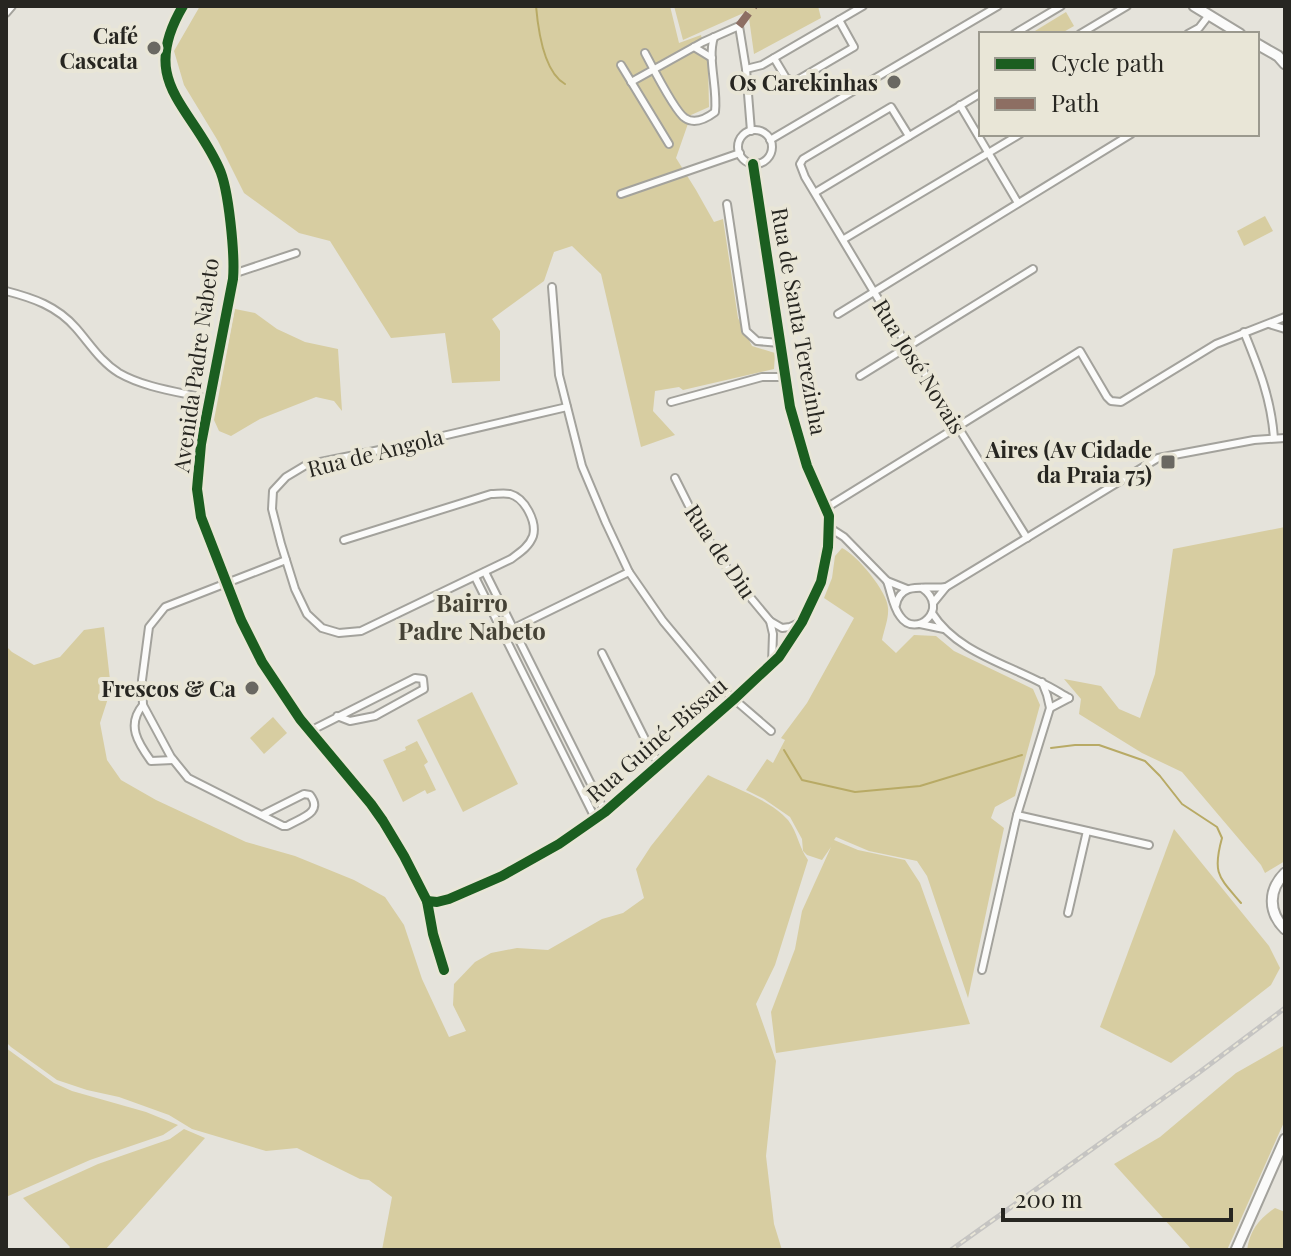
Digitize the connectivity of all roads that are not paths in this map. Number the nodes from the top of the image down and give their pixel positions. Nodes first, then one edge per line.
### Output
1 (12, 6) edge
2 (183, 6) edge
3 (863, 6) edge
4 (998, 6) edge
5 (1061, 6) edge
6 (1194, 6) edge
7 (1124, 7) edge
8 (6, 13) edge
9 (1210, 15) junction
10 (839, 20) junction
11 (1017, 32) edge
12 (1083, 32) edge
13 (1192, 32) edge
14 (1237, 32) edge
15 (714, 37) junction
16 (1259, 45) edge
17 (694, 47) junction
18 (645, 53) dead end
19 (712, 58) junction
20 (774, 58) junction
21 (1285, 64) edge
22 (621, 65) dead end
23 (654, 69) junction
24 (746, 69) junction
25 (631, 82) junction
26 (979, 94) edge
27 (960, 105) junction
28 (751, 131) junction
29 (909, 136) junction
30 (1017, 136) edge
31 (1128, 136) edge
32 (770, 140) junction
33 (669, 144) dead end
34 (740, 153) junction
35 (988, 153) junction
36 (753, 164) junction
37 (816, 192) junction
38 (621, 194) dead end
39 (1018, 203) junction
40 (727, 204) dead end
41 (844, 239) junction
42 (296, 253) dead end
43 (1033, 269) dead end
44 (233, 274) junction
45 (552, 287) dead end
46 (6, 291) edge
47 (874, 292) junction
48 (838, 314) dead end
49 (1285, 317) edge
50 (1269, 324) junction
51 (1285, 329) edge
52 (1244, 332) junction
53 (780, 343) junction
54 (908, 347) junction
55 (860, 376) dead end
56 (785, 377) junction
57 (209, 399) junction
58 (671, 402) dead end
59 (567, 407) junction
60 (959, 427) junction
61 (1274, 438) junction
62 (1285, 438) edge
63 (675, 478) dead end
64 (826, 508) junction
65 (830, 528) junction
66 (1027, 538) junction
67 (344, 540) dead end
68 (286, 560) junction
69 (485, 572) junction
70 (629, 572) junction
71 (475, 577) junction
72 (887, 581) junction
73 (226, 582) junction
74 (946, 587) junction
75 (922, 588) junction
76 (907, 589) junction
77 (933, 603) junction
78 (896, 606) junction
79 (932, 613) junction
80 (770, 621) junction
81 (802, 622) junction
82 (919, 624) junction
83 (514, 629) junction
84 (944, 629) junction
85 (503, 633) junction
86 (602, 653) dead end
87 (772, 664) junction
88 (1042, 682) junction
89 (733, 700) junction
90 (143, 705) junction
91 (1050, 708) junction
92 (337, 716) junction
93 (310, 731) junction
94 (771, 731) dead end
95 (173, 760) junction
96 (662, 763) junction
97 (605, 812) junction
98 (262, 815) junction
99 (1017, 815) junction
100 (595, 818) junction
101 (1087, 831) junction
102 (1149, 845) dead end
103 (1285, 873) edge
104 (427, 901) junction
105 (1068, 913) dead end
106 (1283, 929) edge
107 (444, 970) dead end
108 (982, 970) dead end
109 (1285, 1139) edge
110 (1236, 1250) edge

1 - 8 street
2 - 44 street, Avenida Padre Nabeto
3 - 10 street
4 - 32 street
5 - 11 street
6 - 9 street
7 - 12 street
9 - 13 street
9 - 14 street
10 - 20 street
10 - 20 street
15 - 17 street
15 - 19 street
15 - 24 street
16 - 21 street
17 - 19 street
17 - 23 street
18 - 23 street
19 - 23 street
20 - 24 street
22 - 25 street
23 - 25 street
24 - 28 street
25 - 33 street
26 - 27 street
27 - 29 street
27 - 35 street
28 - 32 street
28 - 34 street
29 - 37 street
29 - 37 street, Rua José Novais
30 - 35 street
31 - 39 street
32 - 36 street
34 - 36 street
34 - 38 street
35 - 39 street
35 - 41 street
36 - 53 street, Rua de Santa Terezinha
37 - 41 street, Rua José Novais
39 - 47 street
40 - 53 street
41 - 47 street, Rua José Novais
42 - 44 street
43 - 54 street
44 - 57 street, Avenida Padre Nabeto
45 - 59 street
46 - 57 street
47 - 48 street
47 - 54 street, Rua José Novais
49 - 50 street
50 - 51 street
50 - 52 street
52 - 60 street
52 - 61 street
53 - 56 street, Rua de Santa Terezinha
54 - 55 street
54 - 60 street, Rua José Novais
56 - 58 street
56 - 64 street, Rua de Santa Terezinha
57 - 73 street, Avenida Padre Nabeto
59 - 68 street, Rua de Angola
59 - 70 street
60 - 64 street
60 - 66 street, Rua José Novais
61 - 62 street
61 - 66 street
63 - 80 street, Rua de Diu
64 - 65 street, Rua de Santa Terezinha
65 - 72 street
65 - 81 street, Rua Guiné-Bissau
66 - 74 street
67 - 69 street, Rua de Angola
68 - 71 street, Rua de Angola
68 - 73 street
69 - 71 street, Rua de Angola
69 - 83 street
70 - 83 street
70 - 89 street
71 - 85 street
72 - 76 street
72 - 78 street
73 - 90 street
73 - 93 street, Avenida Padre Nabeto
74 - 75 street
74 - 77 street
75 - 76 street
75 - 77 street
76 - 78 street
77 - 79 street
78 - 82 street
79 - 82 street
79 - 84 street
80 - 81 street, Rua de Diu
80 - 87 street, Rua de Diu
81 - 87 street, Rua Guiné-Bissau
82 - 84 street
83 - 85 street
83 - 97 street
84 - 88 street
85 - 100 street
86 - 96 street
87 - 89 street, Rua Guiné-Bissau
88 - 91 street
88 - 91 street
89 - 94 street
89 - 96 street, Rua Guiné-Bissau
90 - 95 street
90 - 95 street
91 - 99 street
92 - 92 street
92 - 93 street
93 - 104 street, Avenida Padre Nabeto
95 - 98 street
96 - 97 street, Rua Guiné-Bissau
97 - 100 street, Rua Guiné-Bissau
98 - 98 street
99 - 101 street
99 - 108 street
100 - 104 street, Rua Guiné-Bissau
101 - 102 street
101 - 105 street
103 - 106 street
104 - 107 street, Avenida Padre Nabeto
109 - 110 street

